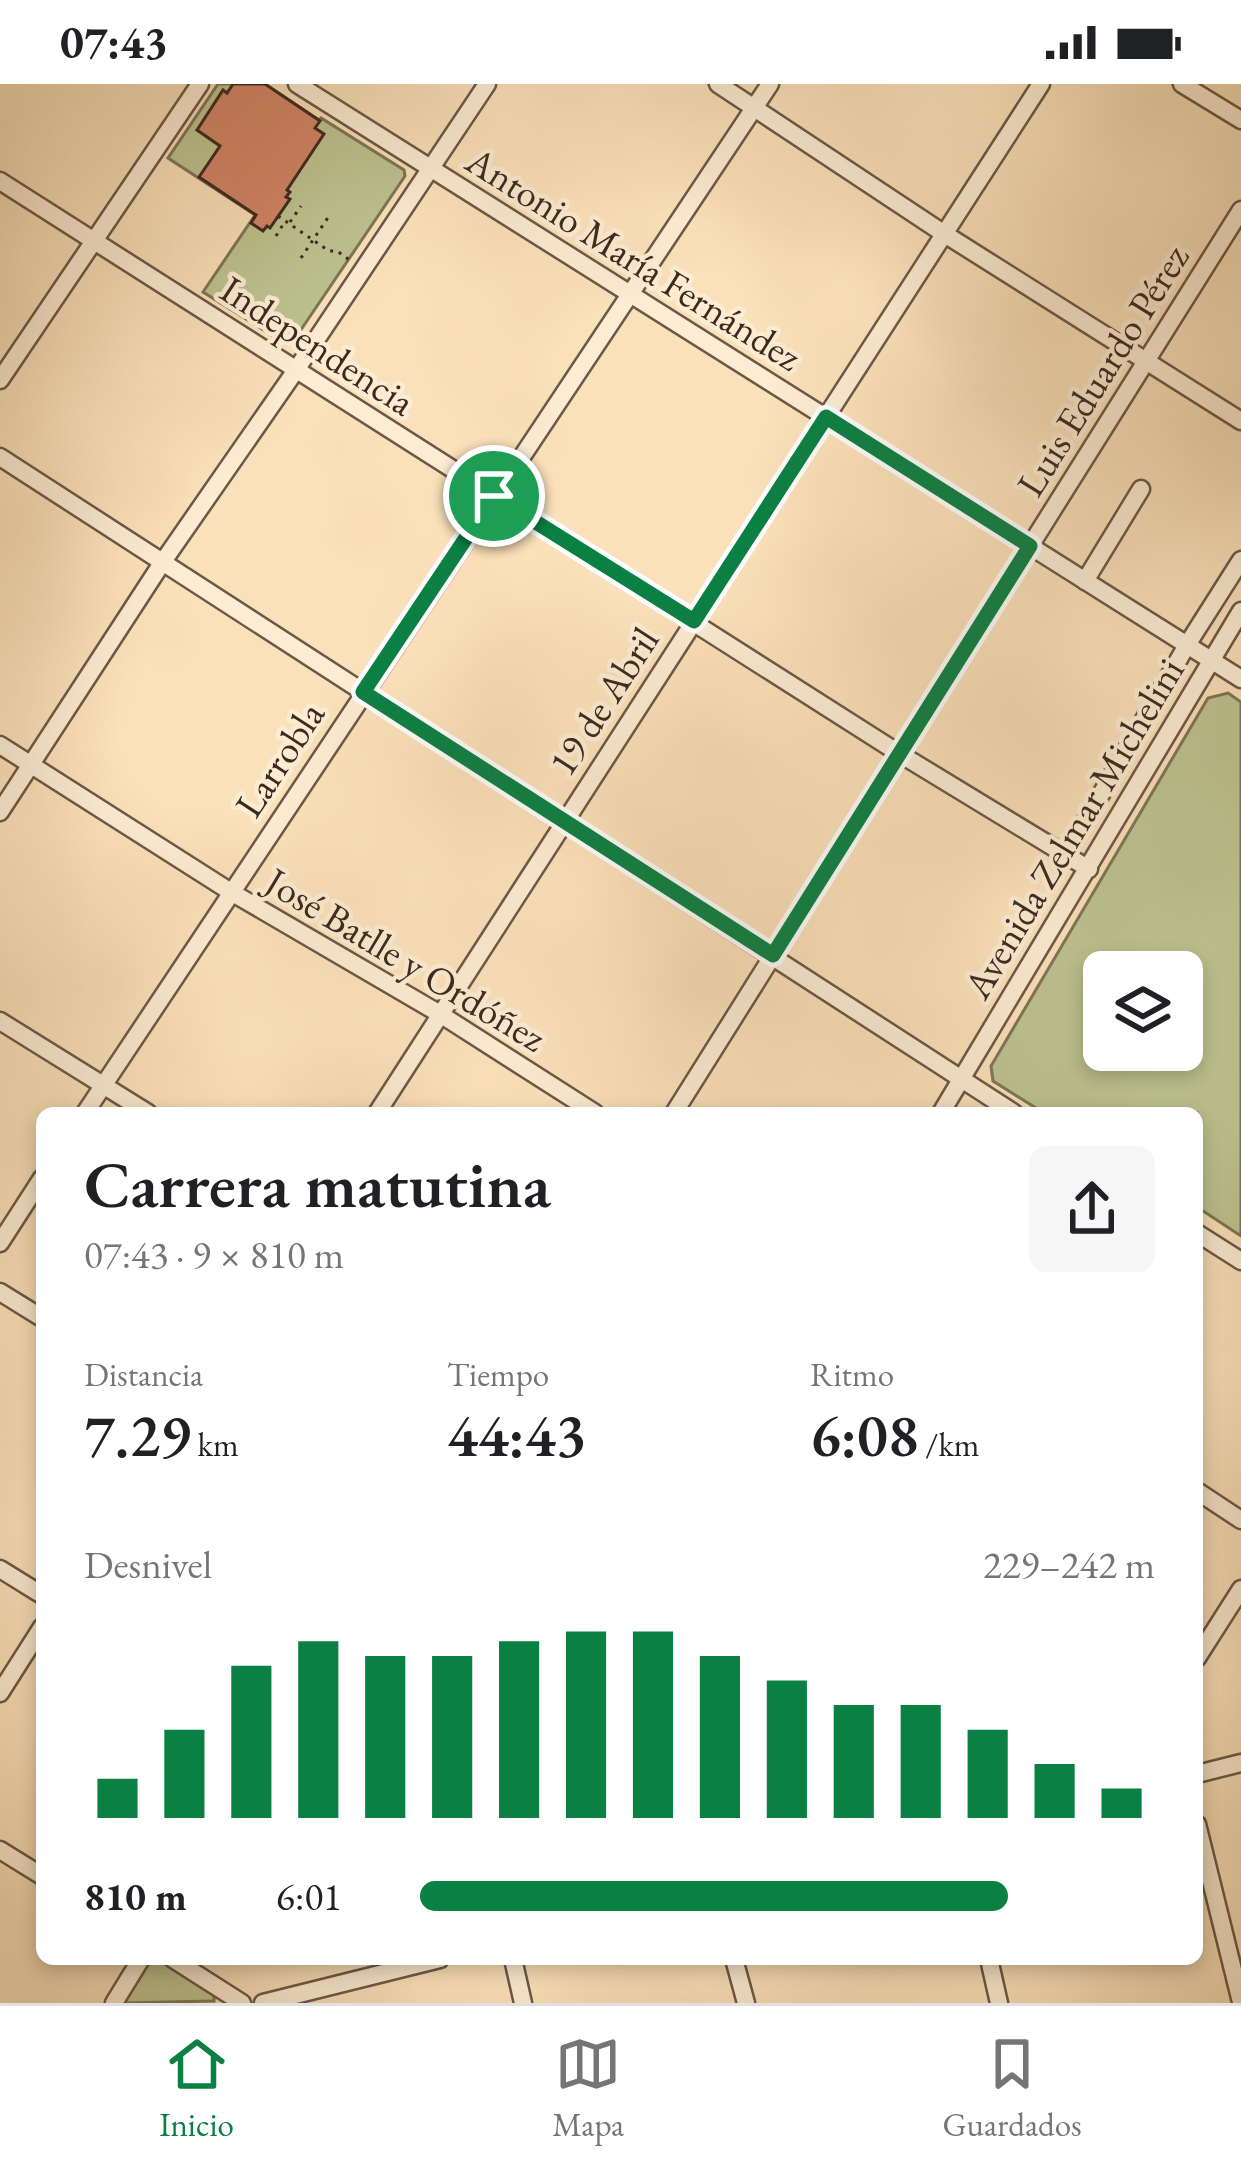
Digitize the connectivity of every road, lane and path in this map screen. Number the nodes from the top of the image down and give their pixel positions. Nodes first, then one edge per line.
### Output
1 (200, 84) edge
2 (297, 84) edge
3 (487, 84) edge
4 (718, 84) edge
5 (770, 84) edge
6 (1041, 84) edge
7 (1182, 84) edge
8 (754, 108) junction
9 (1241, 120) edge
10 (429, 168) junction
11 (0, 181) edge
12 (301, 206) dead end
13 (1241, 210) edge
14 (329, 215) dead end
15 (278, 216) dead end
16 (287, 223) junction
17 (944, 233) junction
18 (275, 236) dead end
19 (313, 240) junction
20 (94, 241) junction
21 (301, 258) dead end
22 (363, 268) junction
23 (630, 294) junction
24 (1147, 361) junction
25 (296, 370) junction
26 (0, 380) edge
27 (826, 417) junction
28 (1241, 421) edge
29 (0, 457) edge
30 (1142, 489) dead end
31 (494, 496) junction
32 (1030, 546) junction
33 (1241, 560) edge
34 (162, 563) junction
35 (1084, 581) junction
36 (1241, 611) edge
37 (694, 621) junction
38 (1187, 645) junction
39 (1210, 661) junction
40 (1241, 679) edge
41 (363, 692) junction
42 (0, 745) edge
43 (900, 754) junction
44 (31, 764) junction
45 (0, 812) edge
46 (563, 823) junction
47 (1066, 855) junction
48 (1089, 869) junction
49 (231, 892) junction
50 (773, 955) junction
51 (440, 1014) junction
52 (0, 1022) edge
53 (961, 1078) junction
54 (103, 1085) junction
55 (89, 1107) edge
56 (138, 1107) edge
57 (380, 1107) edge
58 (586, 1107) edge
59 (678, 1107) edge
60 (944, 1107) edge
61 (1005, 1107) edge
62 (36, 1187) edge
63 (1203, 1237) edge
64 (0, 1243) edge
65 (1241, 1262) edge
66 (0, 1292) edge
67 (36, 1314) edge
68 (1203, 1495) edge
69 (1241, 1520) edge
70 (0, 1569) edge
71 (1241, 1589) edge
72 (36, 1591) edge
73 (36, 1636) edge
74 (1203, 1649) edge
75 (0, 1693) edge
76 (1241, 1762) edge
77 (1203, 1772) edge
78 (1203, 1848) edge
79 (0, 1850) edge
80 (36, 1872) edge
81 (137, 1965) edge
82 (182, 1965) edge
83 (419, 1965) edge
84 (514, 1965) edge
85 (736, 1965) edge
86 (990, 1965) edge
87 (300, 1999) edge
88 (1241, 2000) edge
89 (114, 2003) edge
90 (242, 2003) edge
91 (263, 2003) edge
92 (524, 2003) edge
93 (746, 2003) edge
94 (999, 2003) edge
95 (1224, 2003) edge

1 - 20 street
2 - 10 street, Antonio María Fernández
3 - 10 street
4 - 8 street
5 - 8 street, Larrobla
6 - 17 street, 19 de Abril
7 - 9 street
8 - 17 street
8 - 23 street, Larrobla
10 - 22 street
10 - 23 street, Antonio María Fernández
11 - 20 street, Independencia
12 - 16 path
13 - 24 street, Luis Eduardo Pérez
14 - 19 path
15 - 16 path
16 - 18 path
16 - 19 path
17 - 24 street
17 - 27 street, 19 de Abril
19 - 21 path
19 - 22 path
20 - 25 street, Independencia
20 - 26 street
22 - 25 street
23 - 27 street, Antonio María Fernández
23 - 31 street, Larrobla
24 - 28 street
24 - 32 street, Luis Eduardo Pérez
25 - 31 street, Independencia
25 - 34 street
27 - 32 street, Antonio María Fernández
27 - 37 street, 19 de Abril
29 - 34 street
30 - 35 street
31 - 37 street, Independencia
31 - 41 street, Larrobla
32 - 35 street, Antonio María Fernández
32 - 43 street, Luis Eduardo Pérez
33 - 38 street
34 - 41 street
34 - 44 street
35 - 38 street, Antonio María Fernández
36 - 39 street, Avenida Zelmar Michelini
37 - 43 street, Independencia
37 - 46 street, 19 de Abril
38 - 39 street, Antonio María Fernández
38 - 47 street
39 - 40 street, Antonio María Fernández
39 - 48 street, Avenida Zelmar Michelini
41 - 46 street
41 - 49 street, Larrobla
42 - 44 street, José Batlle y Ordóñez
43 - 47 street, Independencia
43 - 50 street, Luis Eduardo Pérez
44 - 45 street
44 - 49 street, José Batlle y Ordóñez
46 - 50 street
46 - 51 street, 19 de Abril
47 - 48 street, Independencia
48 - 53 street, Avenida Zelmar Michelini
49 - 51 street, José Batlle y Ordóñez
49 - 54 street, Larrobla
50 - 53 street
50 - 59 street, Luis Eduardo Pérez
51 - 57 street, 19 de Abril
51 - 58 street, José Batlle y Ordóñez
52 - 54 street
53 - 60 street, Avenida Zelmar Michelini
53 - 61 street
54 - 55 street, Larrobla
54 - 56 street
62 - 64 street
63 - 65 street
66 - 67 street
68 - 69 street
70 - 72 street
71 - 74 street
73 - 75 street
76 - 77 street
78 - 88 street
79 - 80 street
81 - 89 street
82 - 90 street
83 - 87 street
84 - 92 street
85 - 93 street
86 - 94 street
87 - 91 street
88 - 95 street

